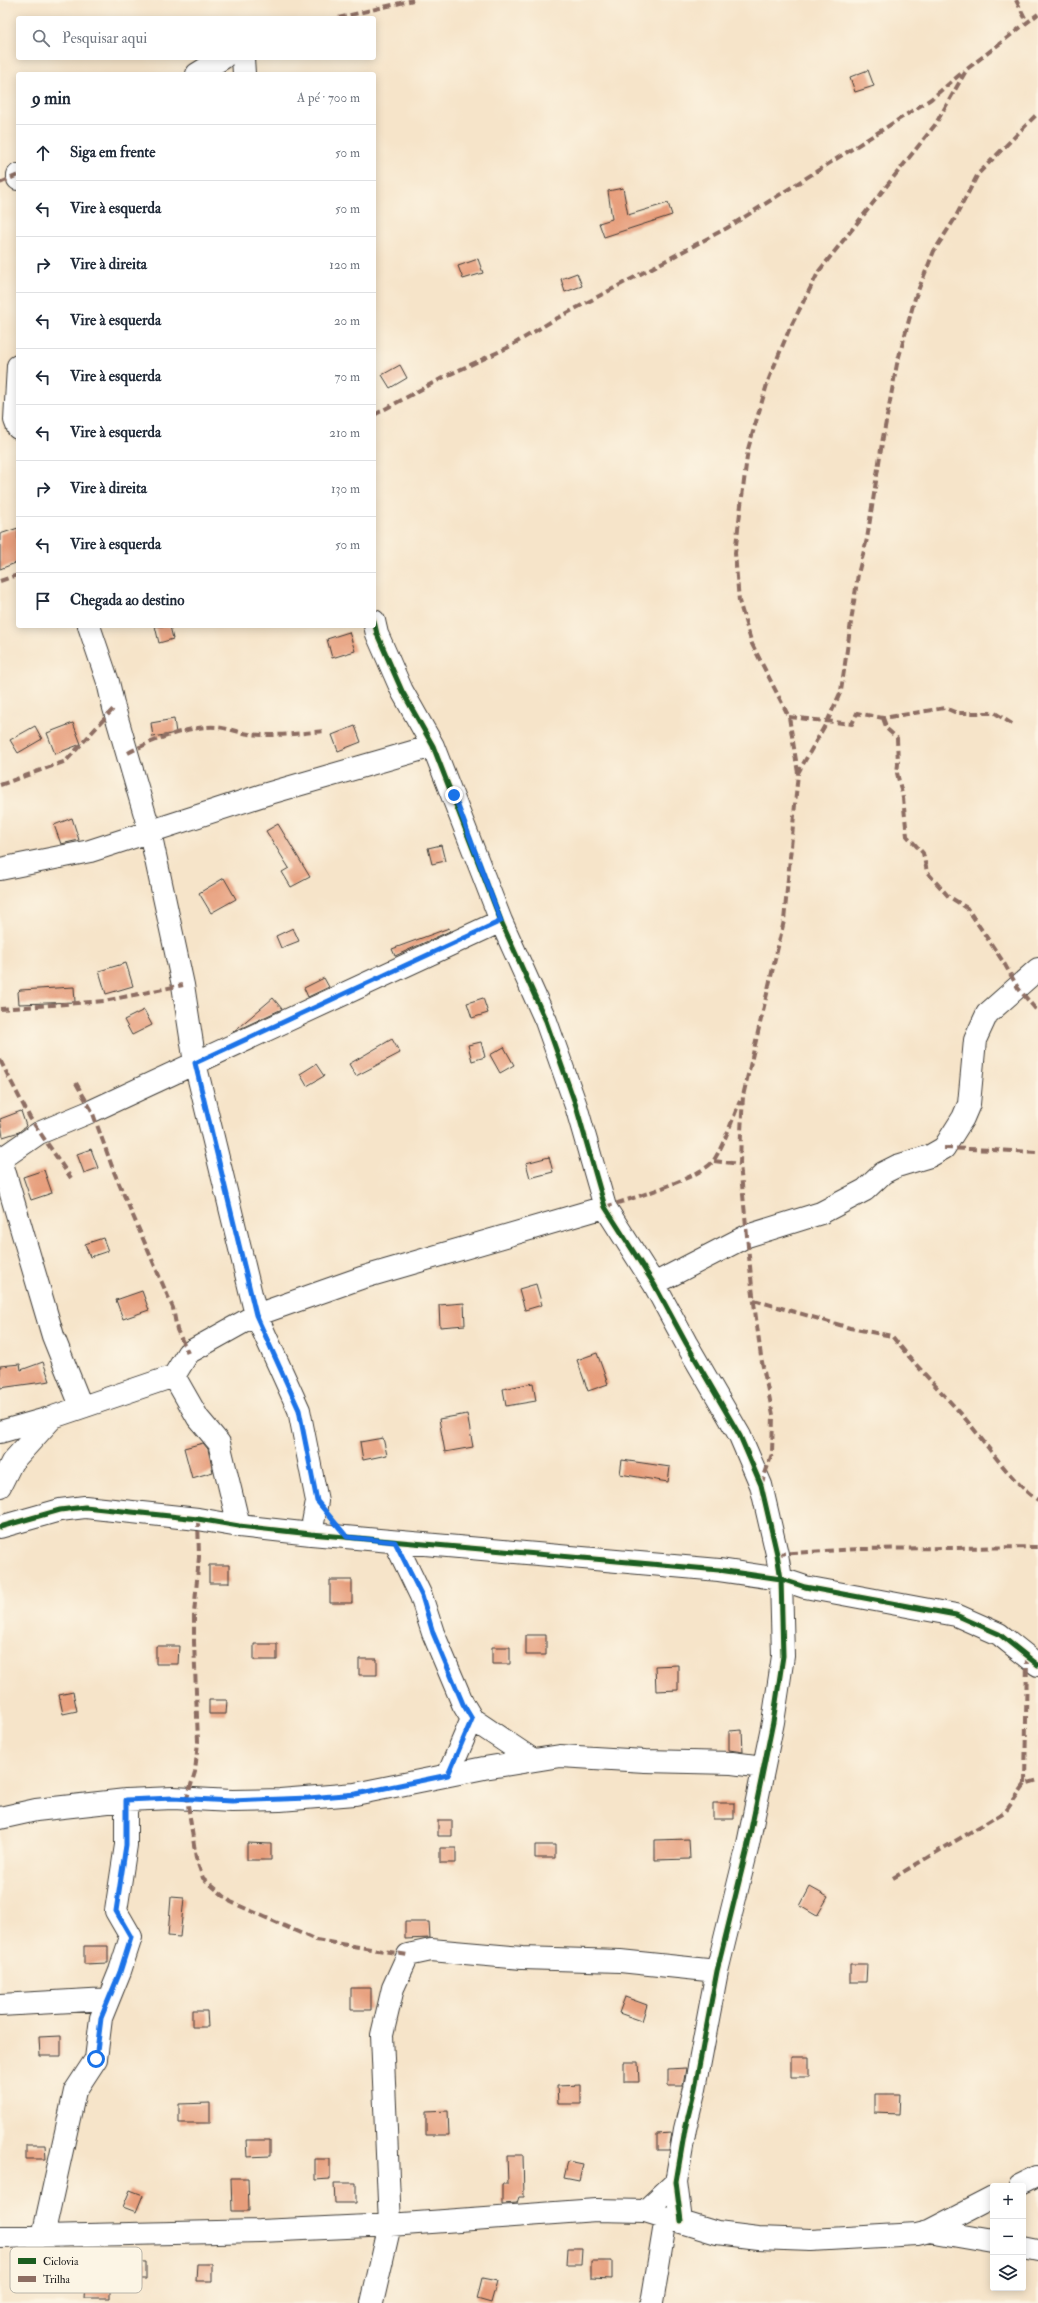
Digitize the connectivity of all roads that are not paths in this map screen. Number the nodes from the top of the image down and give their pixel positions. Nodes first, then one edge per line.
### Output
1 (220, 60) edge
2 (243, 60) edge
3 (200, 72) edge
4 (244, 72) edge
5 (16, 383) edge
6 (11, 424) edge
7 (89, 628) edge
8 (376, 628) edge
9 (433, 746) junction
10 (150, 832) junction
11 (0, 869) edge
12 (501, 921) junction
13 (1038, 969) edge
14 (195, 1063) junction
15 (0, 1160) edge
16 (605, 1207) junction
17 (654, 1284) junction
18 (256, 1315) junction
19 (174, 1376) junction
20 (80, 1406) junction
21 (53, 1417) junction
22 (0, 1432) edge
23 (0, 1486) edge
24 (317, 1501) junction
25 (239, 1526) junction
26 (0, 1527) edge
27 (311, 1534) junction
28 (347, 1537) junction
29 (395, 1542) junction
30 (781, 1579) junction
31 (1038, 1665) edge
32 (472, 1719) junction
33 (533, 1760) junction
34 (763, 1767) junction
35 (448, 1775) junction
36 (126, 1800) junction
37 (0, 1818) edge
38 (717, 1971) junction
39 (108, 1999) junction
40 (0, 2005) edge
41 (1038, 2177) edge
42 (676, 2182) junction
43 (1026, 2183) edge
44 (990, 2200) edge
45 (645, 2211) junction
46 (673, 2220) junction
47 (390, 2225) junction
48 (930, 2231) junction
49 (43, 2236) junction
50 (0, 2237) edge
51 (990, 2241) edge
52 (1026, 2249) edge
53 (1038, 2251) edge
54 (372, 2303) edge
55 (652, 2303) edge

1 - 3 street
2 - 4 street
5 - 6 street
7 - 10 street
8 - 9 street
9 - 10 street
9 - 12 street
10 - 11 street
10 - 14 street
12 - 14 street
12 - 16 street
13 - 17 street
14 - 15 street
14 - 18 street
15 - 20 street
16 - 17 street
16 - 18 street
17 - 30 street
18 - 19 street
18 - 24 street
19 - 20 street
19 - 25 street
20 - 21 street
21 - 22 street
21 - 23 street
24 - 27 street
24 - 28 street
25 - 26 street
25 - 27 street
27 - 28 street
28 - 29 street
29 - 30 street
29 - 32 street
30 - 31 street
30 - 34 street
32 - 33 street
32 - 35 street
33 - 34 street
33 - 35 street
34 - 38 street
35 - 36 street
36 - 37 street
36 - 39 street
38 - 42 street
38 - 47 street
39 - 40 street
39 - 49 street
41 - 43 street
42 - 45 street
42 - 46 street
44 - 48 street
45 - 46 street
45 - 47 street
46 - 48 street
46 - 55 street
47 - 49 street
47 - 54 street
48 - 51 street
49 - 50 street
52 - 53 street

